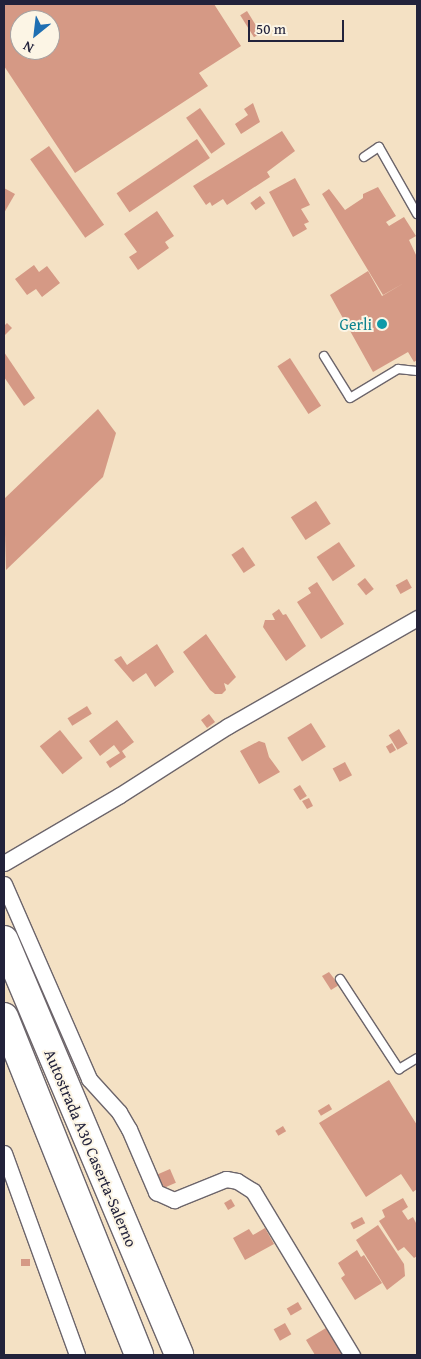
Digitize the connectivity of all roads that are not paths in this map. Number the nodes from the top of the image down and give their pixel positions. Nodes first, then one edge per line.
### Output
1 (364, 157) dead end
2 (417, 214) edge
3 (324, 356) dead end
4 (417, 372) edge
5 (417, 618) edge
6 (4, 863) edge
7 (4, 884) edge
8 (4, 940) edge
9 (340, 979) dead end
10 (4, 1017) edge
11 (417, 1058) edge
12 (4, 1153) edge
13 (76, 1355) edge
14 (139, 1355) edge
15 (179, 1355) edge
16 (352, 1355) edge

1 - 2 lane
3 - 4 lane
5 - 6 street
7 - 16 street
8 - 15 highway, Autostrada A30 Caserta-Salerno
9 - 11 lane
10 - 14 highway, Autostrada A30 Caserta-Salerno
12 - 13 street

